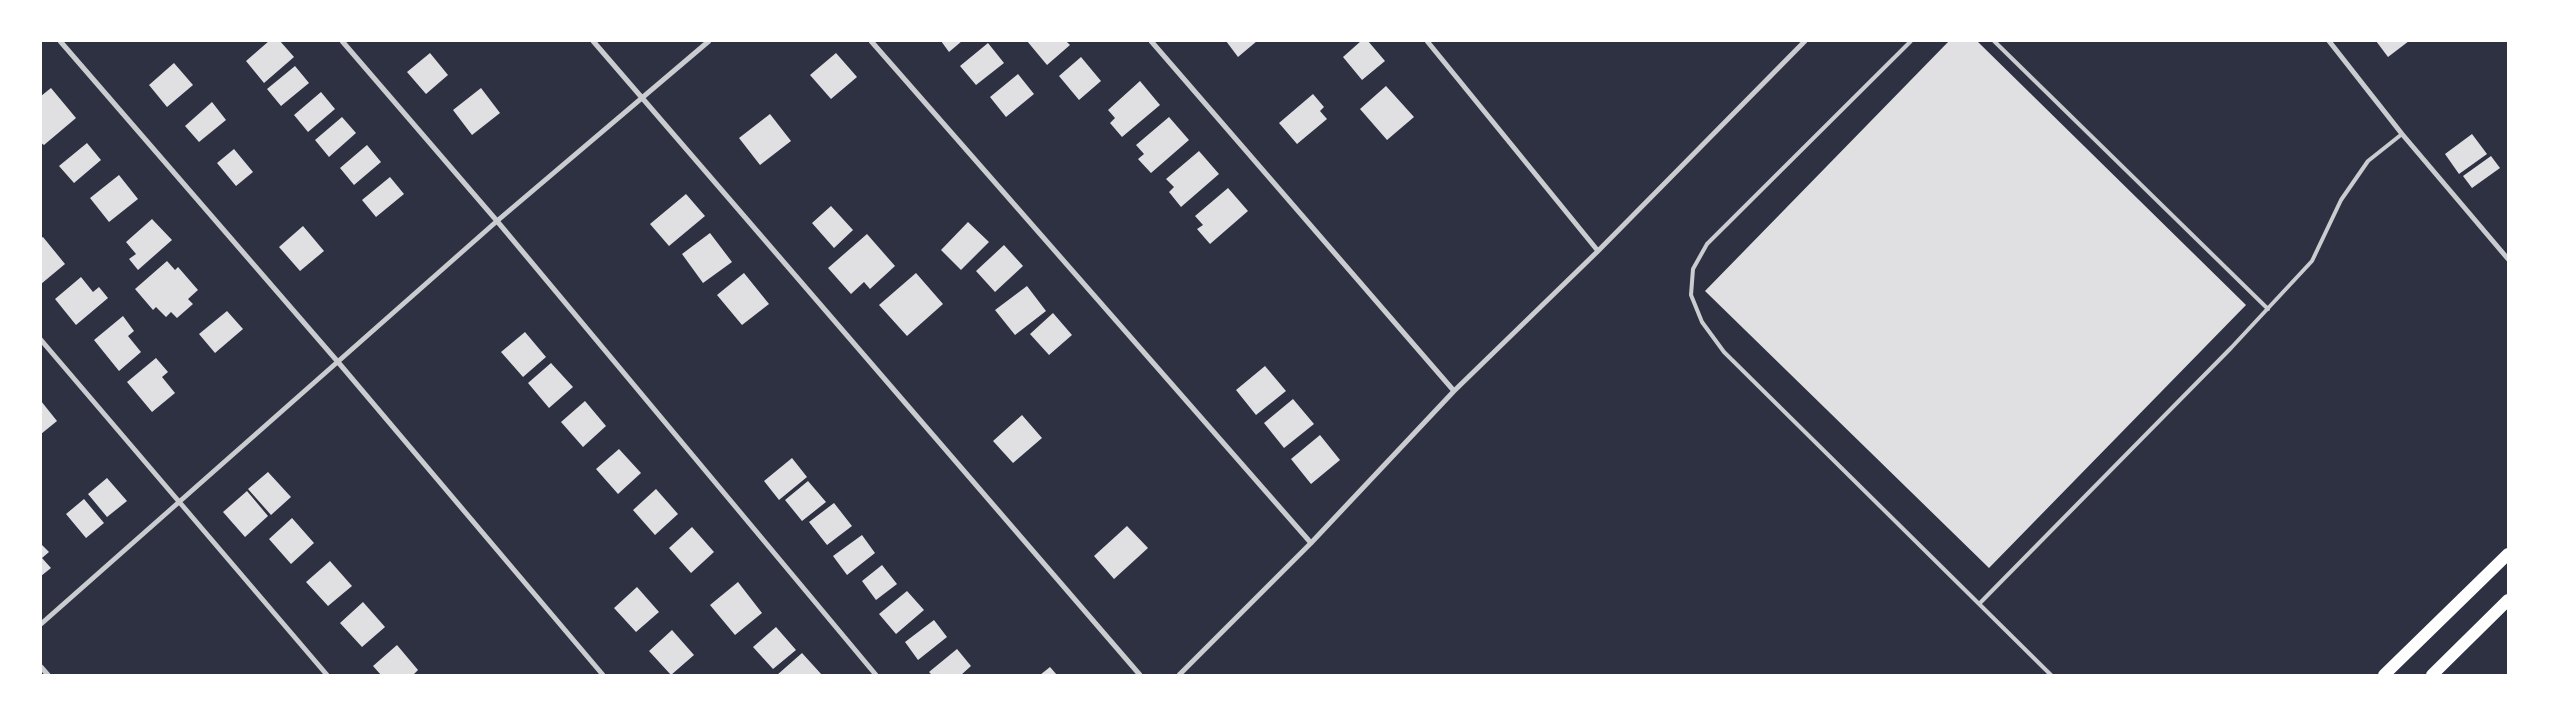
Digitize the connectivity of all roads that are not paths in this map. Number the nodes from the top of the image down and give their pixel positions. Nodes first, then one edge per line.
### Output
1 (60, 41) edge
2 (342, 41) edge
3 (593, 41) edge
4 (709, 41) edge
5 (871, 41) edge
6 (1151, 41) edge
7 (1427, 41) edge
8 (1805, 41) edge
9 (1911, 41) edge
10 (1994, 41) edge
11 (2329, 41) edge
12 (642, 98) junction
13 (2402, 134) junction
14 (497, 222) junction
15 (1598, 252) junction
16 (2508, 260) edge
17 (2268, 309) junction
18 (41, 340) edge
19 (338, 362) junction
20 (1454, 391) junction
21 (179, 502) junction
22 (1311, 543) junction
23 (2508, 554) edge
24 (2508, 600) edge
25 (1980, 603) junction
26 (41, 624) edge
27 (41, 667) edge
28 (48, 675) edge
29 (327, 675) edge
30 (603, 675) edge
31 (876, 675) edge
32 (1140, 675) edge
33 (1179, 675) edge
34 (2051, 675) edge
35 (2384, 675) edge
36 (2432, 675) edge

1 - 19 street
2 - 14 street
3 - 12 street
4 - 12 street
5 - 22 street
6 - 20 street
7 - 15 street
8 - 15 street
9 - 25 lane
10 - 17 lane
11 - 13 street
12 - 14 street
12 - 32 street
13 - 16 street
13 - 17 lane
14 - 19 street
14 - 31 street
15 - 20 street
17 - 25 lane
18 - 21 street
19 - 21 street
19 - 30 street
20 - 22 street
21 - 26 street
21 - 29 street
22 - 33 street
23 - 35 main road
24 - 36 main road
25 - 34 lane
27 - 28 street

